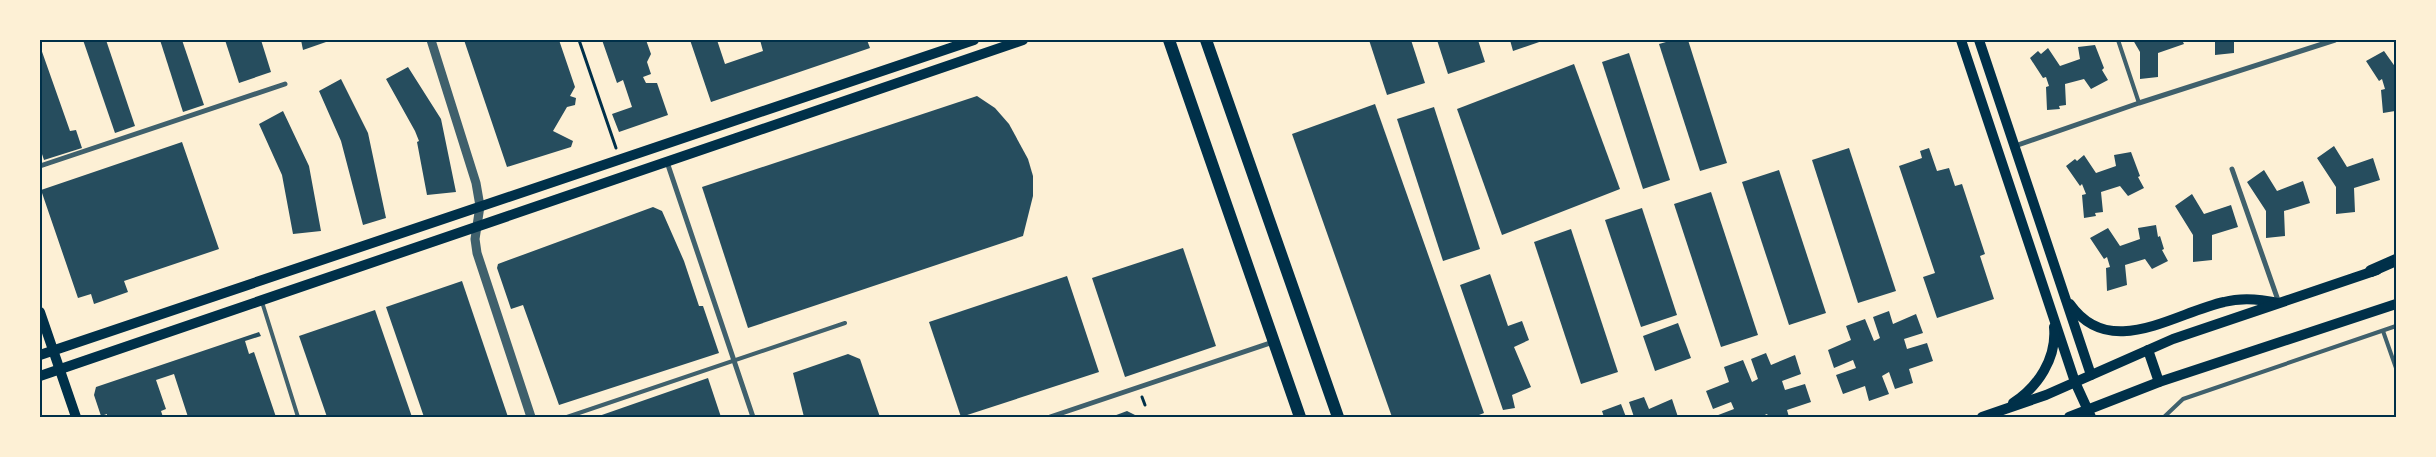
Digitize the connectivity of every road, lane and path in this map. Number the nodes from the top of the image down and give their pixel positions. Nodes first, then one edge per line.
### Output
1 (431, 40) edge
2 (579, 40) edge
3 (974, 40) edge
4 (1023, 40) edge
5 (1169, 40) edge
6 (1206, 40) edge
7 (1961, 40) edge
8 (1979, 40) edge
9 (2118, 40) edge
10 (2335, 40) edge
11 (285, 84) dead end
12 (2139, 102) junction
13 (2014, 146) junction
14 (619, 158) junction
15 (667, 161) junction
16 (40, 166) edge
17 (2232, 169) dead end
18 (480, 206) junction
19 (477, 227) junction
20 (2396, 260) edge
21 (2396, 265) edge
22 (2371, 271) junction
23 (2066, 298) junction
24 (262, 300) junction
25 (2279, 303) junction
26 (2396, 304) edge
27 (40, 312) edge
28 (2053, 316) junction
29 (845, 323) dead end
30 (2396, 326) edge
31 (2383, 331) junction
32 (1274, 342) junction
33 (53, 350) junction
34 (2148, 350) junction
35 (40, 355) edge
36 (734, 361) junction
37 (2396, 368) edge
38 (59, 370) junction
39 (2091, 375) junction
40 (40, 376) edge
41 (2075, 382) junction
42 (2159, 382) junction
43 (2002, 410) junction
44 (2089, 413) edge
45 (76, 417) edge
46 (298, 417) edge
47 (531, 417) edge
48 (567, 417) edge
49 (753, 417) edge
50 (1050, 417) edge
51 (1300, 417) edge
52 (1338, 417) edge
53 (1982, 417) edge
54 (2069, 417) edge
55 (2164, 417) edge

1 - 18 street
2 - 14 path
3 - 14 main road
4 - 15 main road
5 - 32 main road
6 - 52 main road
7 - 28 main road
8 - 13 main road
9 - 12 lane
10 - 12 street
11 - 16 street
12 - 13 street
13 - 23 main road
14 - 18 main road
15 - 19 main road
15 - 36 street
17 - 25 street
18 - 19 street
18 - 33 main road
19 - 24 main road
19 - 47 street
20 - 22 main road
21 - 22 main road
22 - 25 main road
23 - 25 main road
23 - 39 main road
24 - 38 main road
24 - 46 lane
25 - 34 main road
26 - 42 main road
27 - 33 main road
28 - 41 main road
28 - 43 main road
29 - 36 lane
30 - 31 lane
31 - 37 lane
31 - 55 lane
32 - 50 street
32 - 51 main road
33 - 35 main road
33 - 38 main road
34 - 39 main road
34 - 42 main road
36 - 48 lane
36 - 49 street
38 - 40 main road
38 - 45 main road
39 - 41 main road
41 - 43 main road
41 - 44 main road
42 - 44 main road
43 - 53 main road
44 - 54 main road

